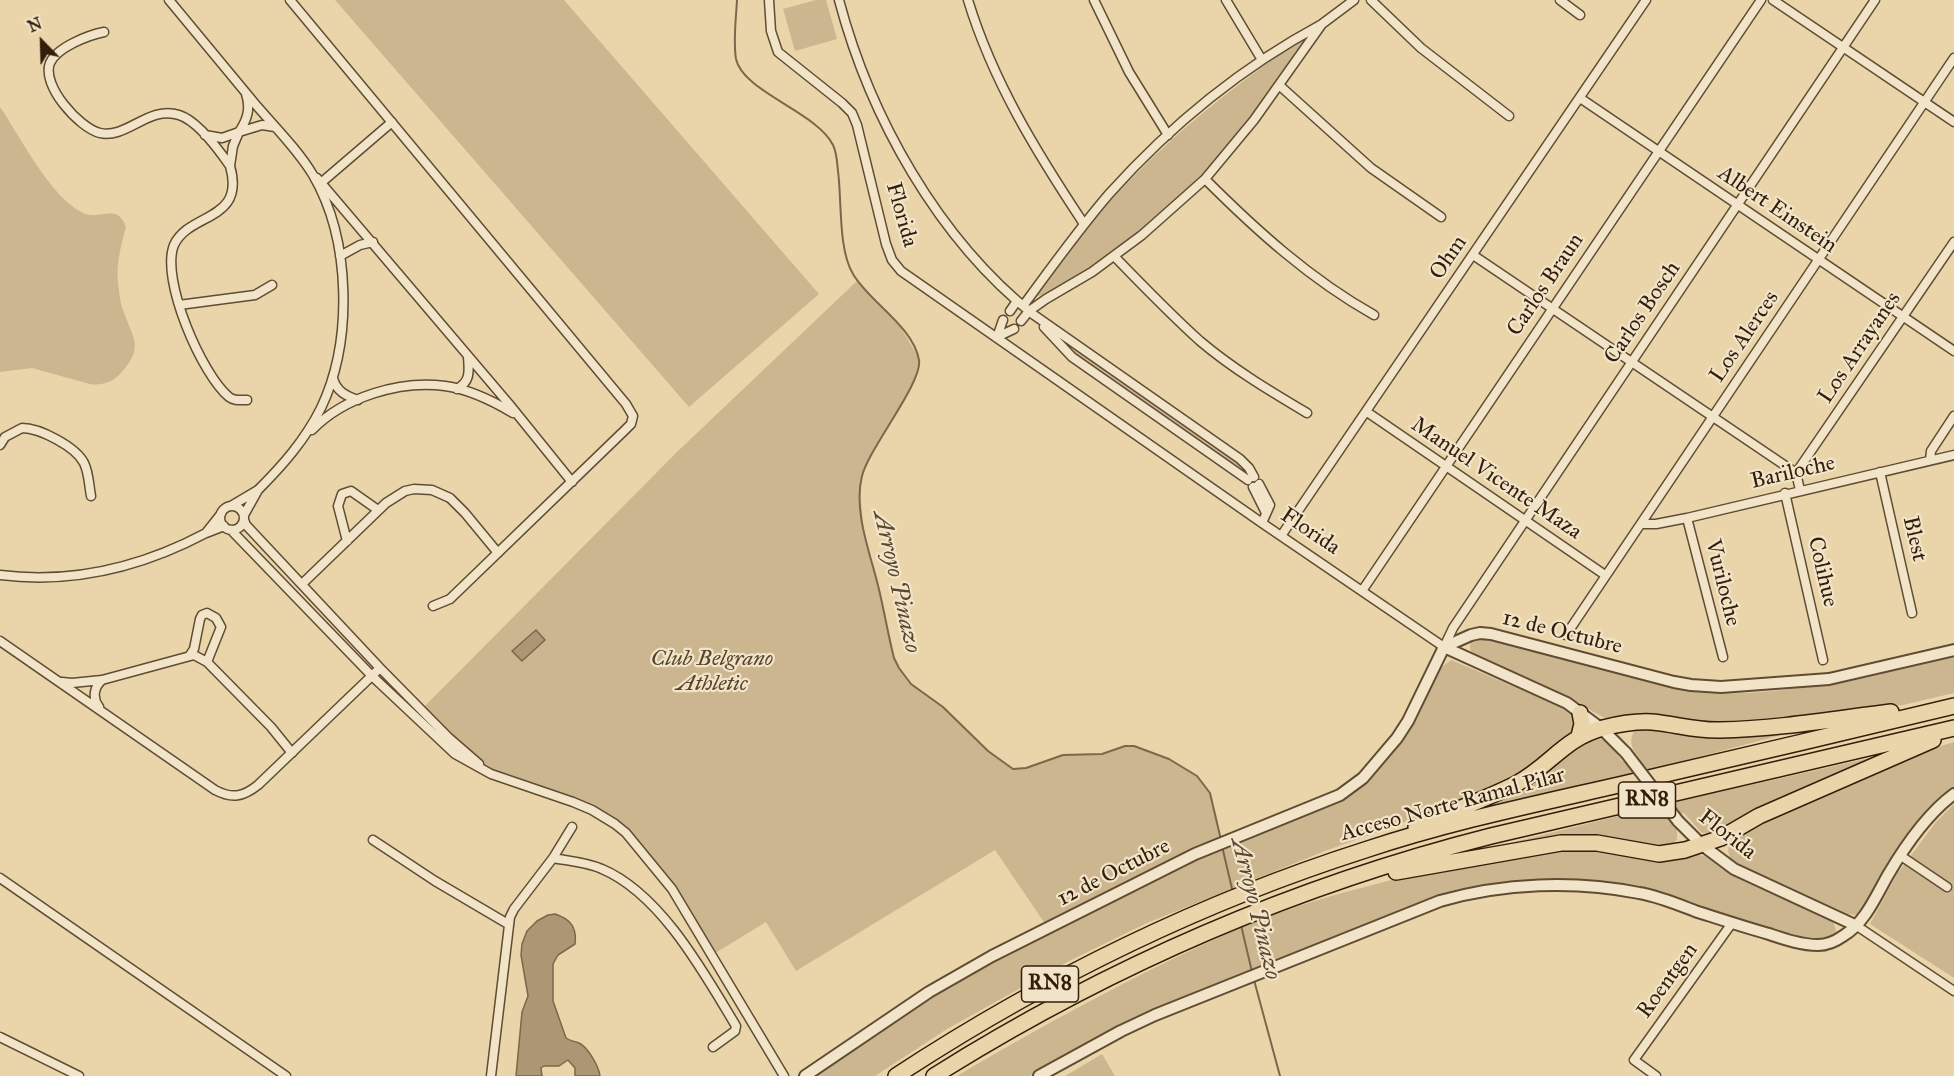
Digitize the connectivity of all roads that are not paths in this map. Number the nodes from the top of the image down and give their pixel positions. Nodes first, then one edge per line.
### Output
1 (169, 0) edge
2 (290, 0) edge
3 (769, 0) edge
4 (839, 0) edge
5 (968, 0) edge
6 (1094, 0) edge
7 (1226, 0) edge
8 (1354, 0) edge
9 (1371, 0) edge
10 (1560, 0) edge
11 (1647, 0) edge
12 (1761, 0) edge
13 (1773, 0) edge
14 (1875, 0) edge
15 (1580, 15) dead end
16 (1322, 24) junction
17 (104, 32) dead end
18 (1844, 48) junction
19 (1954, 58) edge
20 (1262, 60) junction
21 (1279, 85) junction
22 (244, 91) junction
23 (1580, 98) junction
24 (1924, 102) junction
25 (1509, 116) dead end
26 (392, 122) junction
27 (1954, 122) edge
28 (275, 127) junction
29 (239, 132) junction
30 (206, 135) junction
31 (1168, 135) junction
32 (1659, 151) junction
33 (230, 166) junction
34 (1205, 179) junction
35 (321, 185) junction
36 (1738, 205) junction
37 (1441, 217) dead end
38 (1084, 224) junction
39 (373, 242) junction
40 (1954, 242) edge
41 (1473, 255) junction
42 (340, 256) junction
43 (1114, 256) junction
44 (1818, 259) junction
45 (272, 285) dead end
46 (179, 305) junction
47 (1026, 308) junction
48 (1552, 309) junction
49 (1010, 311) dead end
50 (1374, 315) dead end
51 (1904, 317) junction
52 (1003, 320) dead end
53 (1021, 321) dead end
54 (1014, 329) dead end
55 (996, 338) junction
56 (1954, 351) edge
57 (468, 357) junction
58 (1631, 363) junction
59 (332, 377) junction
60 (458, 389) junction
61 (247, 400) dead end
62 (358, 400) junction
63 (1367, 412) junction
64 (1307, 413) dead end
65 (1954, 416) edge
66 (519, 417) junction
67 (1712, 417) junction
68 (301, 441) junction
69 (0, 445) edge
70 (1954, 455) edge
71 (1930, 460) junction
72 (1246, 464) junction
73 (1446, 466) junction
74 (1239, 472) junction
75 (1880, 472) junction
76 (1796, 473) junction
77 (572, 482) junction
78 (1253, 482) junction
79 (258, 490) junction
80 (1800, 490) junction
81 (1785, 494) junction
82 (91, 496) dead end
83 (231, 506) junction
84 (378, 510) junction
85 (221, 514) junction
86 (244, 518) junction
87 (1687, 518) junction
88 (1526, 521) junction
89 (1262, 523) junction
90 (1641, 524) junction
91 (228, 528) junction
92 (206, 533) junction
93 (1281, 536) junction
94 (347, 541) junction
95 (498, 553) junction
96 (0, 575) edge
97 (1605, 575) junction
98 (302, 584) junction
99 (1362, 591) junction
100 (433, 606) dead end
101 (1912, 613) dead end
102 (1566, 635) dead end
103 (0, 641) edge
104 (1444, 647) junction
105 (1954, 650) edge
106 (190, 655) junction
107 (1723, 657) dead end
108 (1823, 660) dead end
109 (207, 662) junction
110 (380, 668) junction
111 (372, 676) junction
112 (102, 680) junction
113 (59, 681) junction
114 (1954, 705) edge
115 (100, 710) junction
116 (1580, 712) junction
117 (1602, 729) junction
118 (1954, 729) edge
119 (1579, 736) junction
120 (292, 753) junction
121 (491, 774) junction
122 (1954, 794) edge
123 (572, 827) dead end
124 (373, 840) dead end
125 (1702, 845) junction
126 (1362, 850) junction
127 (1901, 856) junction
128 (552, 858) junction
129 (0, 878) edge
130 (1343, 881) junction
131 (1947, 887) dead end
132 (1732, 923) junction
133 (508, 924) junction
134 (1857, 926) junction
135 (1954, 992) edge
136 (2, 1041) edge
137 (713, 1047) dead end
138 (79, 1076) edge
139 (286, 1076) edge
140 (491, 1076) edge
141 (784, 1076) edge
142 (805, 1076) edge
143 (896, 1076) edge
144 (934, 1076) edge
145 (1039, 1076) edge
146 (1656, 1076) edge

1 - 22 street
2 - 26 street
3 - 55 street, Florida
4 - 47 street
5 - 38 street
6 - 31 street
7 - 20 street
8 - 16 street
9 - 25 street
10 - 15 street
11 - 23 street, Ohm
12 - 32 street, Carlos Braun
13 - 18 street
14 - 18 street, Carlos Bosch
16 - 20 street
16 - 21 street
17 - 30 street
18 - 24 street
18 - 36 street, Carlos Bosch
19 - 24 street, Los Alerces
20 - 31 street
21 - 34 street
21 - 37 street
22 - 28 street
22 - 29 street
23 - 32 street, Albert Einstein
23 - 41 street, Ohm
24 - 27 street
24 - 44 street, Los Alerces
26 - 35 street
26 - 77 street
28 - 29 street
28 - 35 street
29 - 30 street
29 - 33 street
30 - 33 street
31 - 38 street
32 - 36 street, Albert Einstein
32 - 48 street, Carlos Braun
33 - 46 street
34 - 43 street
34 - 50 street
35 - 39 street
35 - 42 street
36 - 44 street, Albert Einstein
36 - 58 street, Carlos Bosch
38 - 47 street
39 - 42 street
39 - 57 street
40 - 51 street, Los Arrayanes
41 - 48 street
41 - 63 street, Ohm
42 - 59 street
43 - 47 street
43 - 64 street
44 - 51 street, Albert Einstein
44 - 67 street, Los Alerces
45 - 46 street
46 - 61 street
47 - 49 street
47 - 53 street
47 - 72 street
47 - 74 street
48 - 58 street
48 - 73 street, Carlos Braun
51 - 56 street, Albert Einstein
51 - 76 street, Los Arrayanes
52 - 55 street
54 - 55 street
55 - 89 street, Florida
57 - 60 street
57 - 66 street
58 - 67 street
58 - 88 street, Carlos Bosch
59 - 62 street
59 - 68 street
60 - 62 street
60 - 66 street
62 - 68 street
63 - 73 street, Manuel Vicente Maza
63 - 93 street, Ohm
65 - 71 street
66 - 77 street
67 - 76 street
67 - 90 street, Los Alerces
68 - 79 street
69 - 82 street
70 - 71 street, Bariloche
71 - 75 street, Bariloche
72 - 74 street
72 - 78 street
73 - 88 street, Manuel Vicente Maza
73 - 99 street, Carlos Braun
74 - 78 street
75 - 80 street, Bariloche
75 - 101 street, Blest
76 - 80 street
77 - 95 street
78 - 89 street
79 - 83 street
79 - 86 street
80 - 81 street, Bariloche
81 - 87 street, Bariloche
81 - 108 street, Colihue
83 - 85 street
83 - 86 street
84 - 94 street
84 - 94 street
84 - 95 street
85 - 91 street
85 - 92 street
86 - 91 street
86 - 98 street
87 - 90 street, Bariloche
87 - 107 street, Vuriloche
88 - 97 street, Manuel Vicente Maza
88 - 104 street, Carlos Bosch
89 - 93 street, Florida
90 - 97 street, Los Alerces
91 - 92 street
91 - 111 street
92 - 96 street
93 - 99 street, Florida
94 - 98 street
95 - 100 street
97 - 102 street, Los Alerces
98 - 110 street
99 - 104 street, Florida
103 - 113 street
104 - 105 street, 12 de Octubre
104 - 116 street, Florida
104 - 142 street, 12 de Octubre
106 - 109 street
106 - 109 street
106 - 112 street
109 - 120 street
110 - 111 street
110 - 121 street
111 - 120 street
111 - 121 street
112 - 113 street
112 - 115 street
113 - 115 street
114 - 117 highway
114 - 126 highway, Acceso Norte Ramal Pilar / RN8
115 - 120 street
116 - 117 street, Florida
116 - 119 highway
117 - 119 highway
117 - 125 street, Florida, bridge
118 - 125 highway
118 - 130 highway, Acceso Norte Ramal Pilar / RN8
119 - 126 highway
121 - 141 street
122 - 127 street
123 - 128 street
124 - 133 street
125 - 130 highway
125 - 134 street, Florida
126 - 143 highway, Acceso Norte Ramal Pilar / RN8
127 - 131 street
127 - 134 street
128 - 133 street
128 - 137 street
129 - 139 street
130 - 144 highway, Acceso Norte Ramal Pilar / RN8
132 - 134 street
132 - 145 street
132 - 146 street, Roentgen
133 - 140 street
134 - 135 street, Florida
136 - 138 street

